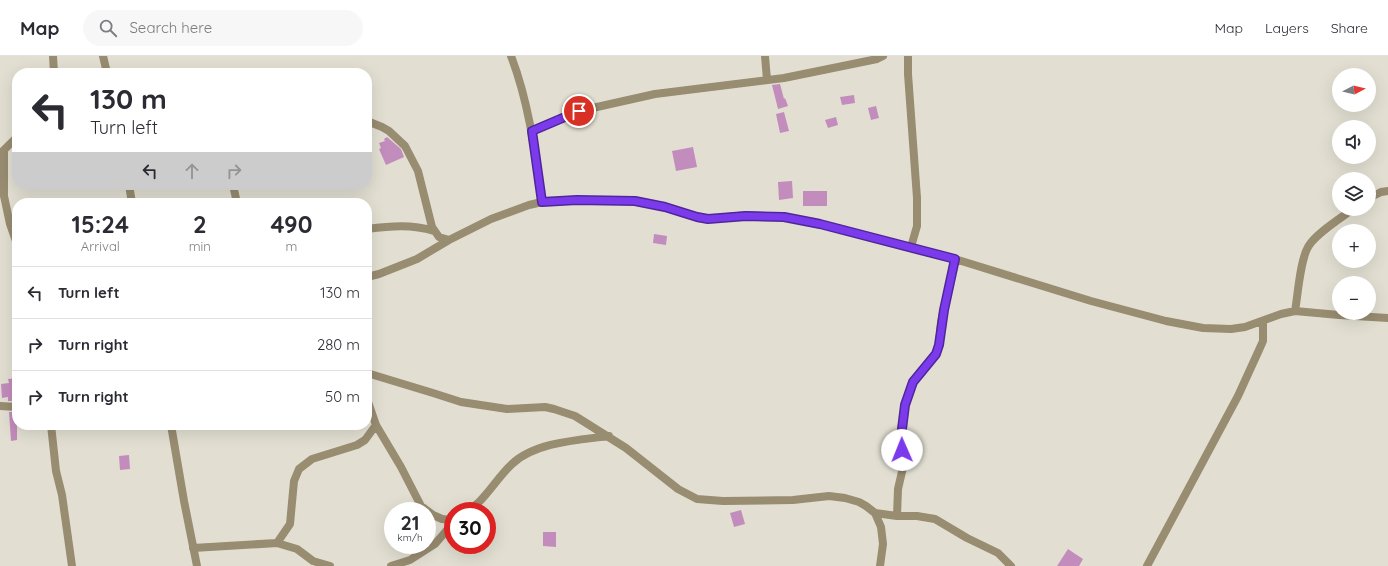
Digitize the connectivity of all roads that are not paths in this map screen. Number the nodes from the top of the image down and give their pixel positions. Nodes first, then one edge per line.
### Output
1 (53, 56) edge
2 (103, 56) edge
3 (511, 56) edge
4 (765, 56) edge
5 (883, 56) edge
6 (908, 56) edge
7 (54, 68) edge
8 (106, 68) edge
9 (767, 80) junction
10 (372, 123) edge
11 (532, 131) junction
12 (12, 143) edge
13 (2, 152) edge
14 (1388, 191) edge
15 (1376, 195) edge
16 (542, 202) junction
17 (1344, 216) edge
18 (372, 229) edge
19 (12, 230) edge
20 (434, 231) junction
21 (449, 240) junction
22 (911, 247) junction
23 (955, 259) junction
24 (372, 276) edge
25 (1295, 311) junction
26 (1388, 318) edge
27 (1262, 321) junction
28 (372, 375) edge
29 (0, 406) edge
30 (12, 407) edge
31 (372, 413) edge
32 (376, 425) junction
33 (52, 430) edge
34 (172, 430) edge
35 (609, 436) junction
36 (479, 502) edge
37 (874, 513) junction
38 (897, 516) junction
39 (444, 519) edge
40 (444, 532) edge
41 (277, 543) junction
42 (193, 548) junction
43 (313, 564) edge
44 (72, 566) edge
45 (197, 566) edge
46 (330, 566) edge
47 (391, 566) edge
48 (880, 566) edge
49 (1011, 566) edge
50 (1147, 566) edge

1 - 7 street
2 - 8 street
3 - 11 street
4 - 9 street
5 - 9 street
6 - 22 street
9 - 11 street
10 - 20 street
11 - 16 street
12 - 13 street
13 - 19 street
14 - 15 street
16 - 21 street
16 - 22 street
17 - 25 street
18 - 20 street
20 - 21 street
21 - 24 street
22 - 23 street
23 - 27 street
23 - 38 street
25 - 26 street
25 - 27 street
27 - 50 street
28 - 35 street
29 - 30 street
31 - 32 street
32 - 39 street
32 - 41 street
33 - 44 street
34 - 42 street
35 - 36 street
35 - 37 street
37 - 38 street
37 - 48 street
38 - 49 street
40 - 47 street
41 - 42 street
41 - 43 street
42 - 45 street
43 - 46 street

